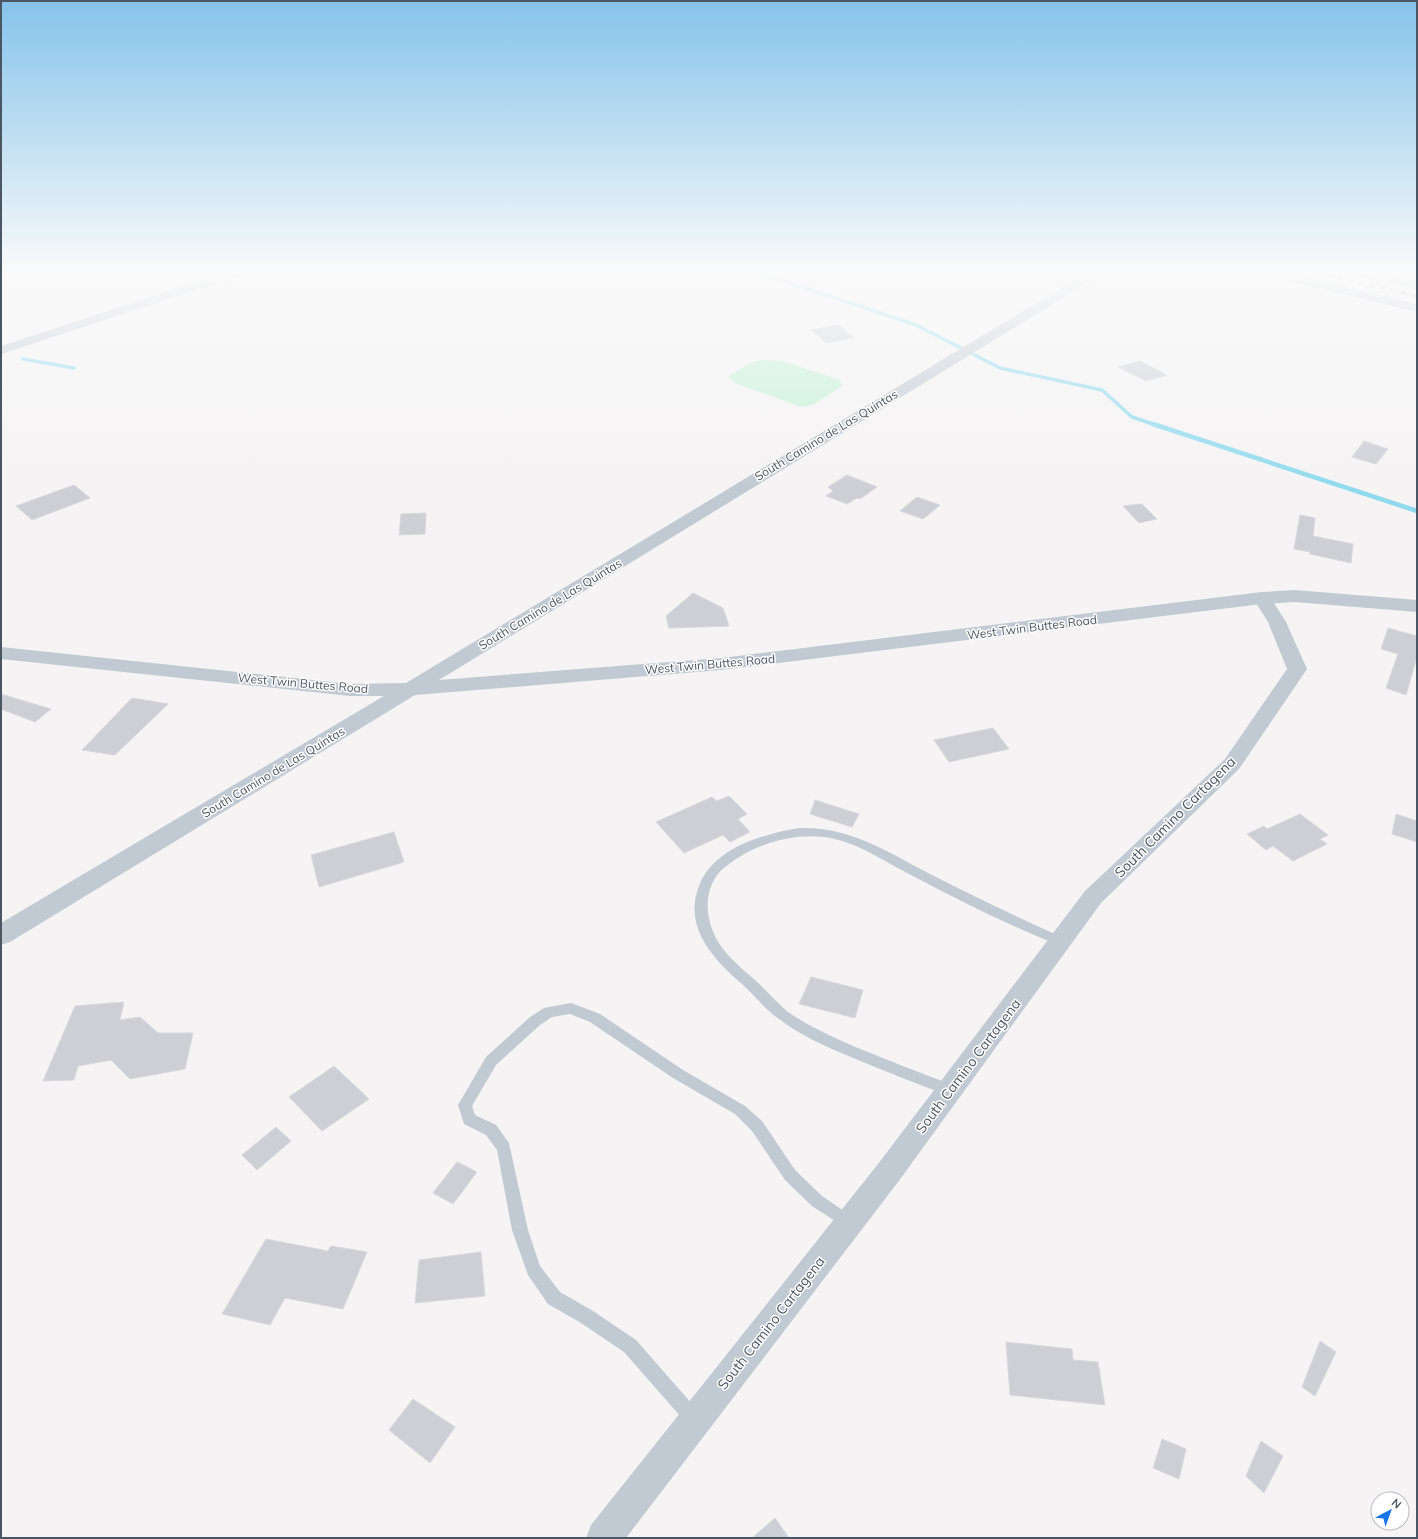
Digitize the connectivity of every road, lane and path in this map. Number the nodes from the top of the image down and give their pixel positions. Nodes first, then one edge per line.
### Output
1 (23, 343) edge
2 (980, 343) edge
3 (1, 350) edge
4 (1262, 598) junction
5 (1417, 606) edge
6 (1, 653) edge
7 (410, 689) junction
8 (1, 935) edge
9 (1060, 941) junction
10 (950, 1090) junction
11 (849, 1223) junction
12 (695, 1421) junction
13 (604, 1538) edge

1 - 3 street
2 - 7 street, South Camino de Las Quintas
4 - 5 street, West Twin Buttes Road
4 - 7 street, West Twin Buttes Road
4 - 9 street, South Camino Cartagena
6 - 7 street, West Twin Buttes Road
7 - 8 street, South Camino de Las Quintas
9 - 10 street, South Camino Cartagena
9 - 10 lane
10 - 11 street, South Camino Cartagena
11 - 12 street, South Camino Cartagena
11 - 12 lane
12 - 13 street, South Camino Cartagena

